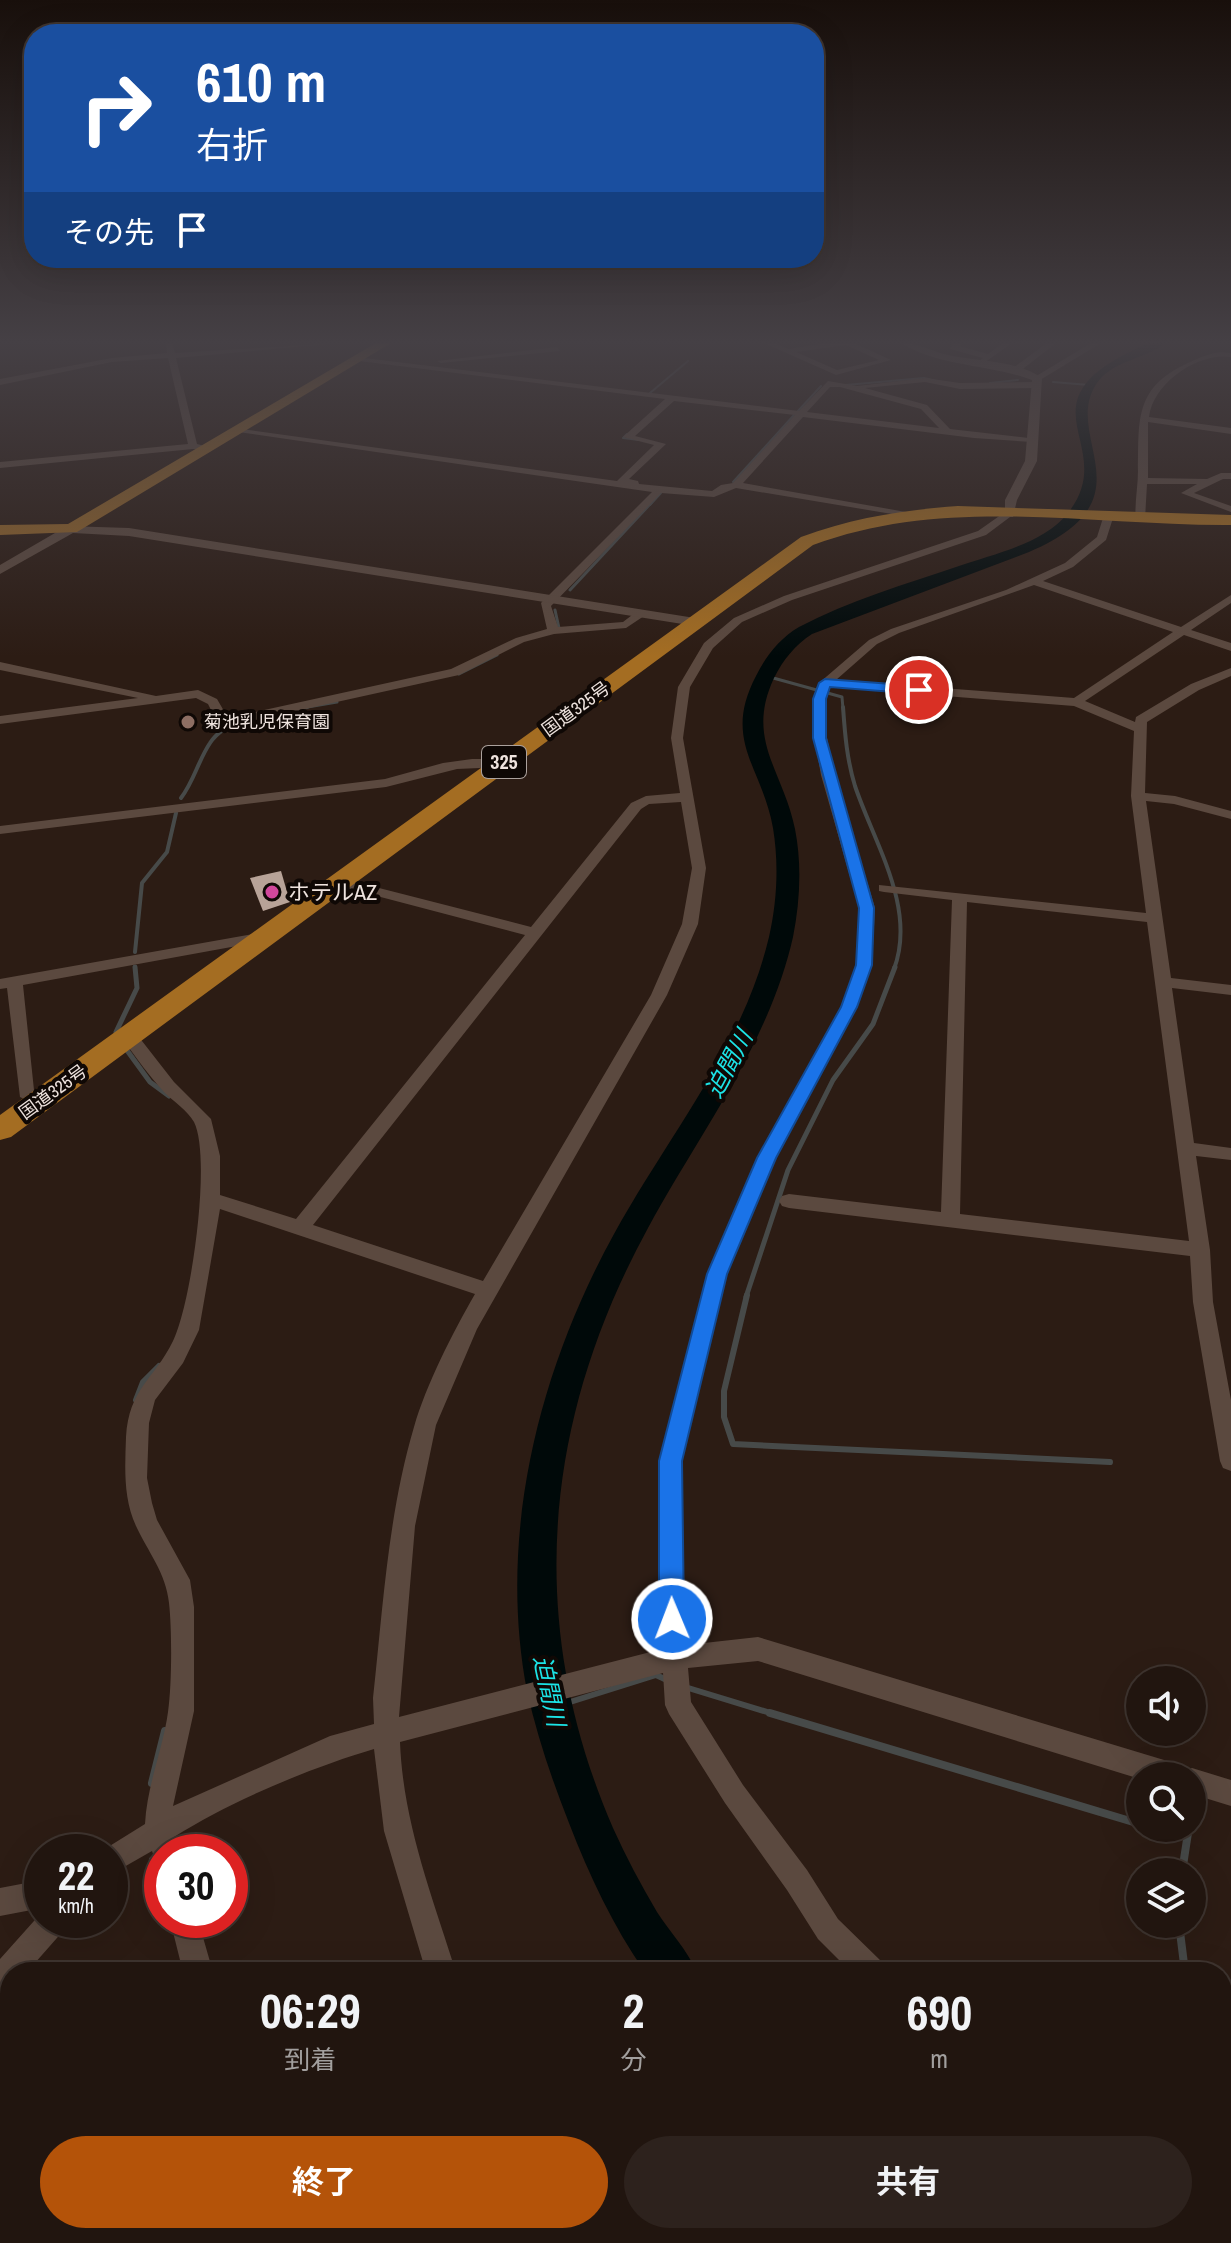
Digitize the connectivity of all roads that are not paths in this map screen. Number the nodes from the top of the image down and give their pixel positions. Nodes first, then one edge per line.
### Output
1 (200, 448) joint
2 (355, 448) edge
3 (657, 448) edge
4 (770, 448) edge
5 (1031, 448) edge
6 (1145, 448) edge
7 (0, 465) edge
8 (1231, 476) edge
9 (1145, 481) junction
10 (1207, 482) junction
11 (736, 485) junction
12 (659, 490) junction
13 (1231, 509) edge
14 (1009, 514) junction
15 (906, 515) junction
16 (1104, 518) junction
17 (1140, 519) junction
18 (1231, 520) edge
19 (71, 529) junction
20 (0, 530) edge
21 (0, 570) edge
22 (1035, 582) junction
23 (1231, 598) edge
24 (549, 599) junction
25 (640, 614) junction
26 (695, 622) junction
27 (553, 631) junction
28 (1183, 631) junction
29 (1231, 647) edge
30 (0, 666) edge
31 (1231, 672) edge
32 (825, 683) junction
33 (154, 698) junction
34 (1076, 702) junction
35 (0, 720) edge
36 (1141, 729) junction
37 (502, 763) junction
38 (1138, 796) junction
39 (688, 797) junction
40 (1231, 815) edge
41 (0, 830) edge
42 (340, 882) junction
43 (884, 888) dead end
44 (960, 898) junction
45 (1154, 918) junction
46 (535, 933) junction
47 (264, 937) junction
48 (1163, 982) junction
49 (7, 983) edge
50 (1231, 990) edge
51 (129, 1036) junction
52 (40, 1101) junction
53 (0, 1130) edge
54 (1186, 1148) junction
55 (1231, 1154) edge
56 (789, 1201) dead end
57 (211, 1203) junction
58 (950, 1220) junction
59 (300, 1228) junction
60 (1200, 1250) junction
61 (486, 1290) junction
62 (1231, 1461) edge
63 (674, 1658) junction
64 (387, 1733) junction
65 (1128, 1762) edge
66 (1206, 1785) edge
67 (1231, 1793) edge
68 (162, 1834) edge
69 (172, 1834) edge
70 (24, 1897) edge
71 (0, 1902) edge
72 (38, 1938) edge
73 (189, 1938) edge
74 (17, 1962) edge
75 (195, 1962) edge
76 (438, 1962) edge
77 (862, 1962) edge

1 - 7 street
1 - 19 main road
2 - 12 street
3 - 12 street
4 - 11 street
5 - 14 street
6 - 9 street
8 - 10 street
9 - 10 street
9 - 17 street
10 - 13 street
11 - 12 street
11 - 15 street
12 - 24 street
14 - 15 highway, 国道325号 / 325
14 - 16 highway, 国道325号 / 325
14 - 39 street
15 - 26 highway, 国道325号 / 325
16 - 17 highway, 国道325号 / 325
16 - 22 street
17 - 18 highway, 国道325号 / 325
19 - 20 main road
19 - 21 street
19 - 24 street
22 - 28 street
22 - 32 street
23 - 28 street
24 - 25 street
24 - 27 street
25 - 26 street
25 - 27 street
26 - 37 highway, 国道325号 / 325
27 - 33 street
28 - 29 street
28 - 34 street
30 - 33 street
31 - 36 street
32 - 34 street
32 - 63 street
33 - 35 street
34 - 36 street
36 - 38 street
37 - 41 street
37 - 42 highway, 国道325号 / 325
38 - 40 street
38 - 45 street
39 - 46 street
39 - 61 street
42 - 46 street
42 - 47 highway, 国道325号 / 325
43 - 44 street
44 - 45 street
44 - 58 street
45 - 48 street
46 - 59 street
47 - 49 street
47 - 51 highway, 国道325号 / 325
48 - 50 street
48 - 54 street
49 - 52 street
51 - 52 highway, 国道325号 / 325
51 - 57 street
52 - 53 highway, 国道325号 / 325
54 - 55 street
54 - 60 street
56 - 58 street
57 - 59 street
57 - 68 street
58 - 60 street
59 - 61 street
60 - 62 street
61 - 64 street
63 - 64 street
63 - 65 street
63 - 77 street
64 - 69 street
64 - 76 street
66 - 67 street
70 - 71 street
72 - 74 street
73 - 75 street

